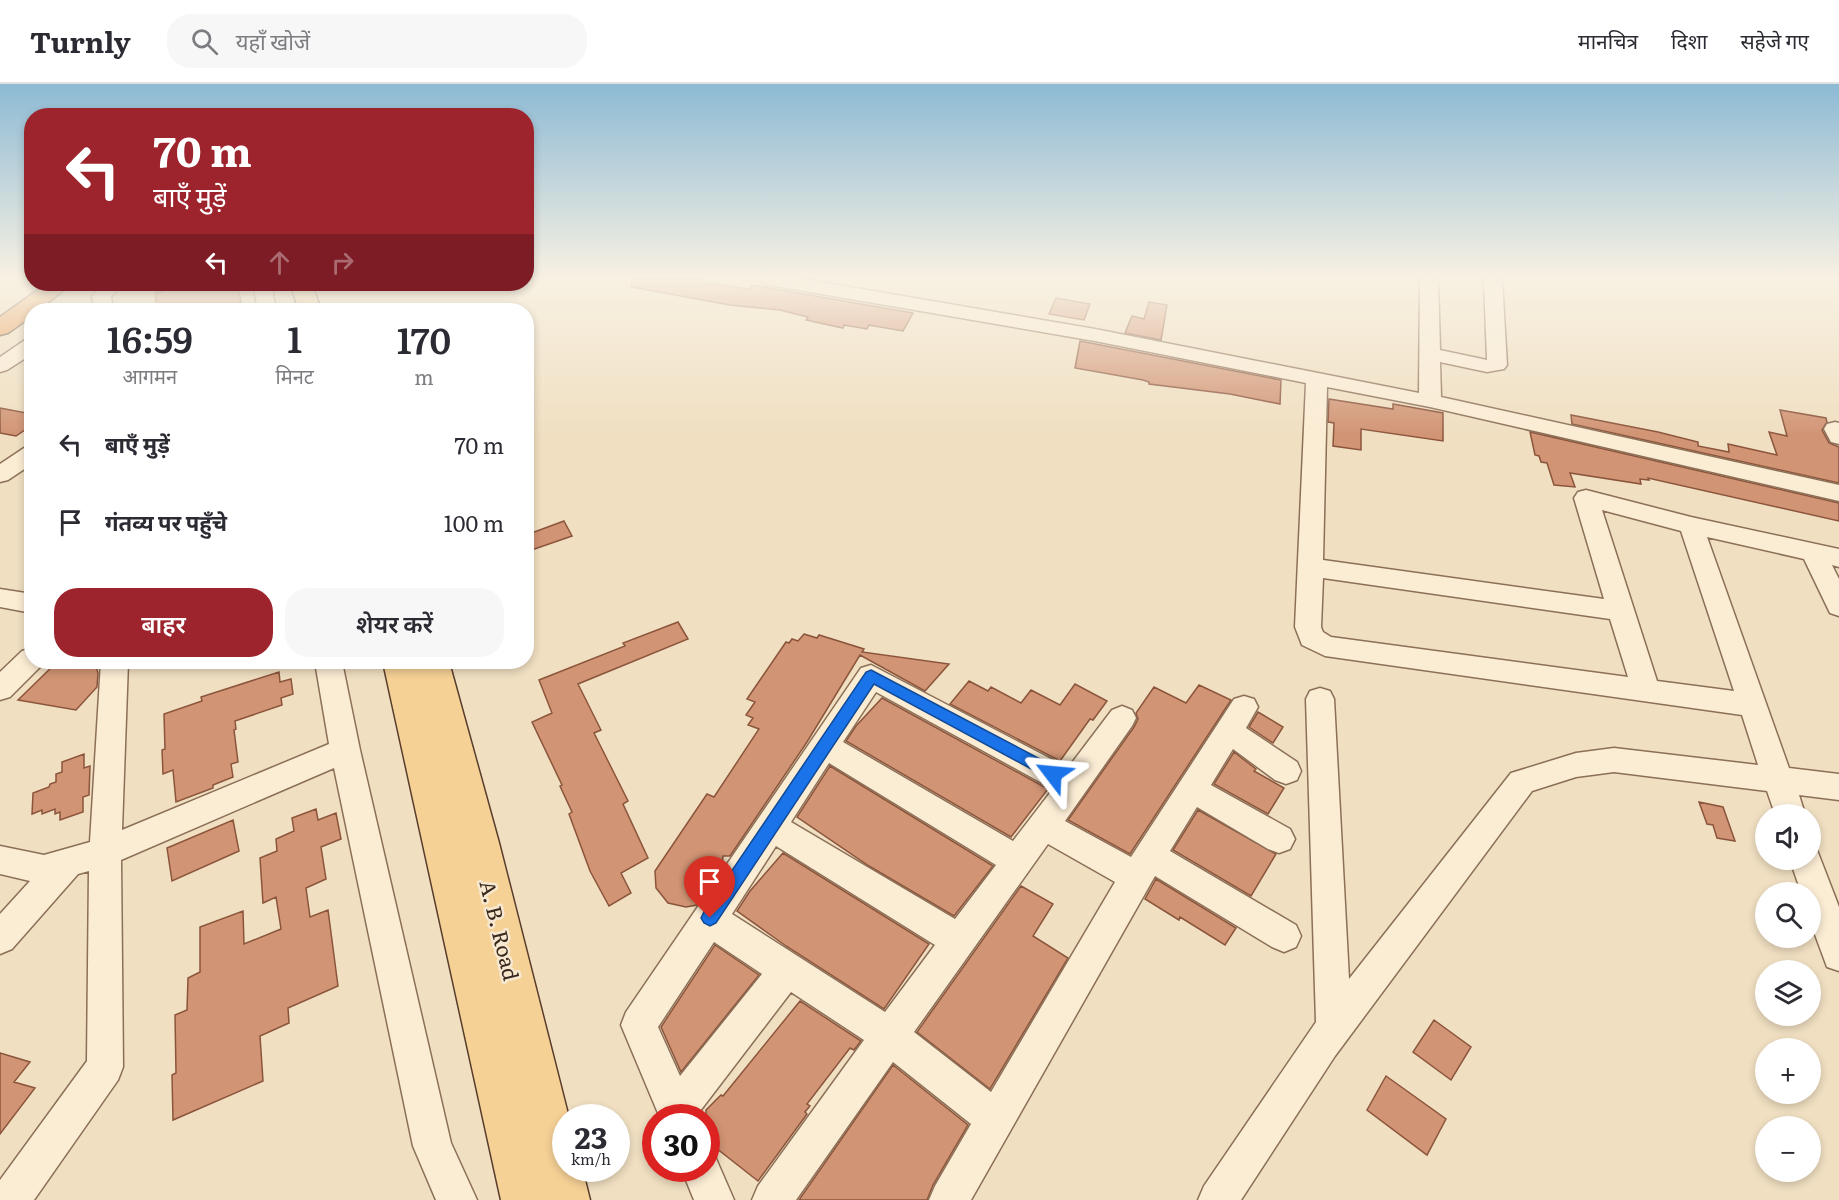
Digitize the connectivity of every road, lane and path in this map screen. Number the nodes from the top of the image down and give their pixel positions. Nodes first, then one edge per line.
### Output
1 (1072, 331) edge
2 (1430, 331) edge
3 (1495, 331) edge
4 (24, 350) edge
5 (1430, 354) junction
6 (0, 366) edge
7 (1317, 379) junction
8 (1430, 401) junction
9 (24, 458) edge
10 (0, 475) edge
11 (1839, 494) edge
12 (1691, 525) junction
13 (1812, 551) junction
14 (1839, 558) edge
15 (1310, 567) junction
16 (0, 598) edge
17 (24, 602) edge
18 (1839, 606) edge
19 (1621, 611) junction
20 (24, 666) edge
21 (114, 669) edge
22 (330, 669) edge
23 (402, 669) edge
24 (434, 669) edge
25 (0, 689) edge
26 (1646, 691) junction
27 (1320, 699) dead end
28 (1754, 705) junction
29 (1122, 718) dead end
30 (825, 746) junction
31 (345, 750) junction
32 (1286, 771) dead end
33 (1778, 780) junction
34 (1073, 785) junction
35 (1839, 787) edge
36 (1192, 789) junction
37 (1786, 804) edge
38 (1044, 825) junction
39 (771, 826) junction
40 (1279, 839) dead end
41 (105, 852) junction
42 (0, 860) edge
43 (1018, 861) junction
44 (66, 865) junction
45 (1143, 866) junction
46 (1809, 870) edge
47 (710, 918) junction
48 (1284, 936) dead end
49 (0, 938) edge
50 (960, 941) junction
51 (1839, 955) edge
52 (787, 970) junction
53 (1334, 1027) junction
54 (889, 1035) junction
55 (673, 1104) edge
56 (685, 1104) edge
57 (995, 1119) junction
58 (706, 1182) edge
59 (10, 1200) edge
60 (457, 1200) edge
61 (525, 1200) edge
62 (566, 1200) edge
63 (714, 1200) edge
64 (772, 1200) edge
65 (949, 1200) edge
66 (1218, 1200) edge

1 - 7 street
2 - 5 street
3 - 5 street
4 - 6 street
5 - 8 street
7 - 8 street
7 - 15 street
8 - 11 street
9 - 10 street
12 - 13 street
12 - 19 street
12 - 28 street
13 - 14 street
13 - 18 street
15 - 19 street
15 - 26 street
16 - 17 street
19 - 26 street
20 - 25 street
21 - 41 street
22 - 31 street
23 - 61 main road, A. B. Road
24 - 62 main road, A. B. Road
26 - 28 street
27 - 53 street
28 - 33 street
29 - 34 street
30 - 34 street
30 - 39 street
30 - 43 street
31 - 41 street
31 - 60 street
32 - 36 street
33 - 35 street
33 - 37 street
33 - 53 street
34 - 38 street
36 - 40 street
36 - 45 street
38 - 43 street
38 - 45 street
39 - 47 street
39 - 50 street
41 - 44 street
41 - 59 street
42 - 44 street
43 - 50 street
44 - 49 street
45 - 48 street
45 - 57 street
46 - 51 street
47 - 52 street
47 - 55 street
50 - 54 street
52 - 54 street
52 - 56 street
53 - 66 street
54 - 57 street
54 - 64 street
57 - 65 street
58 - 63 street

